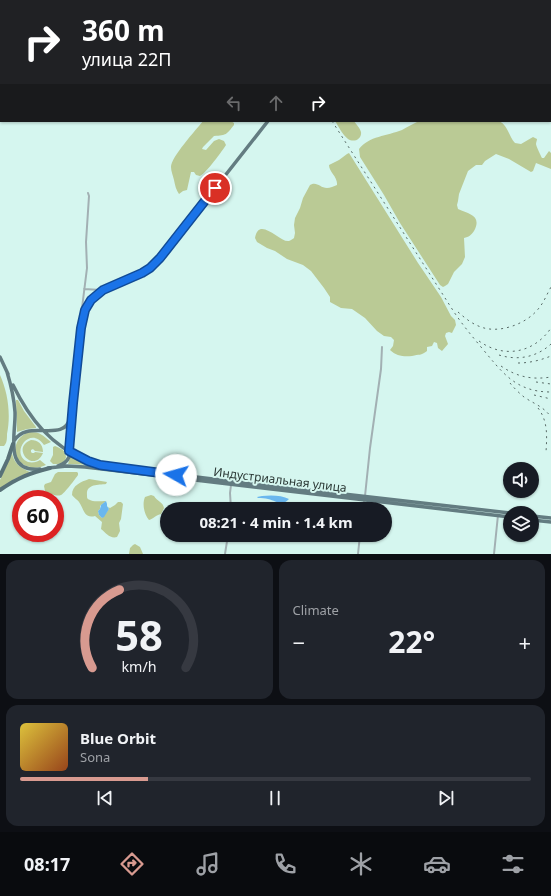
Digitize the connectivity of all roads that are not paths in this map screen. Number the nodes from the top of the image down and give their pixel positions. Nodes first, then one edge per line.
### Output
1 (267, 122) edge
2 (88, 193) dead end
3 (84, 289) junction
4 (96, 290) junction
5 (103, 290) junction
6 (96, 295) junction
7 (83, 297) junction
8 (91, 301) junction
9 (81, 328) junction
10 (382, 346) dead end
11 (0, 357) edge
12 (7, 372) junction
13 (73, 403) junction
14 (43, 430) junction
15 (13, 444) junction
16 (69, 451) junction
17 (50, 468) junction
18 (0, 476) edge
19 (231, 485) junction
20 (0, 490) edge
21 (364, 498) junction
22 (231, 502) edge
23 (364, 502) edge
24 (498, 514) junction
25 (503, 514) edge
26 (503, 515) edge
27 (539, 517) edge
28 (551, 518) edge
29 (539, 521) edge
30 (551, 522) edge
31 (227, 542) edge
32 (359, 542) edge
33 (225, 554) edge
34 (358, 554) edge
35 (494, 554) edge

1 - 5 main road
2 - 3 street
3 - 4 street
3 - 7 street
4 - 5 street
4 - 6 street
5 - 6 main road
6 - 8 main road
7 - 8 street
7 - 9 street
8 - 9 main road
9 - 13 main road
10 - 21 street
11 - 12 main road
12 - 14 main road
12 - 15 main road
13 - 14 main road
13 - 16 main road
14 - 15 main road
14 - 16 main road
15 - 17 main road
15 - 18 highway
16 - 17 main road
16 - 21 main road, Индустриальная улица
17 - 19 main road, Индустриальная улица
17 - 20 highway
19 - 21 main road, Индустриальная улица
19 - 22 street
21 - 23 street
21 - 24 main road, Индустриальная улица
24 - 25 main road, Индустриальная улица
24 - 26 main road, Индустриальная улица
24 - 35 street
27 - 28 main road
29 - 30 main road
31 - 33 street
32 - 34 street

